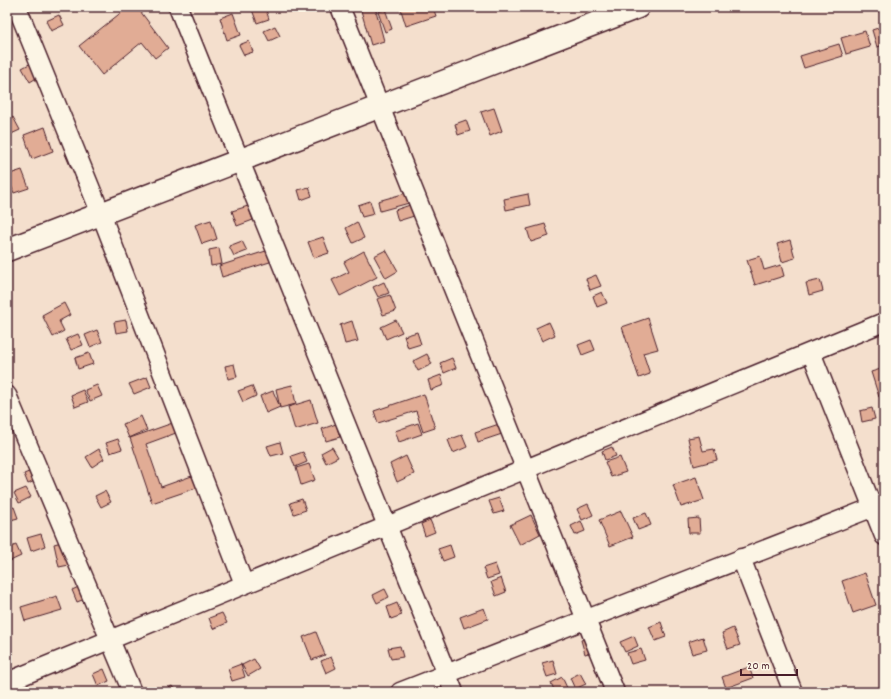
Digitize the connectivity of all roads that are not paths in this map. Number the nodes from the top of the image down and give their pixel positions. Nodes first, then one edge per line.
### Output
1 (18, 7) edge
2 (178, 7) edge
3 (340, 7) edge
4 (638, 7) edge
5 (380, 107) junction
6 (241, 160) junction
7 (101, 214) junction
8 (7, 250) edge
9 (884, 322) edge
10 (811, 352) junction
11 (7, 395) edge
12 (526, 469) junction
13 (878, 505) edge
14 (387, 526) junction
15 (884, 536) edge
16 (741, 558) junction
17 (244, 584) junction
18 (586, 619) junction
19 (110, 640) junction
20 (446, 673) junction
21 (7, 682) edge
22 (132, 692) edge
23 (400, 692) edge
24 (454, 692) edge
25 (615, 692) edge
26 (793, 692) edge

1 - 7 street
2 - 6 street
3 - 5 street
4 - 5 street
5 - 6 street
5 - 12 street
6 - 7 street
6 - 14 street
7 - 8 street
7 - 17 street
9 - 10 street
10 - 12 street
10 - 13 street
11 - 19 street
12 - 14 street
12 - 18 street
13 - 15 street
13 - 16 street
14 - 17 street
14 - 20 street
16 - 18 street
16 - 26 street
17 - 19 street
18 - 20 street
18 - 25 street
19 - 21 street
19 - 22 street
20 - 23 street
20 - 24 street

